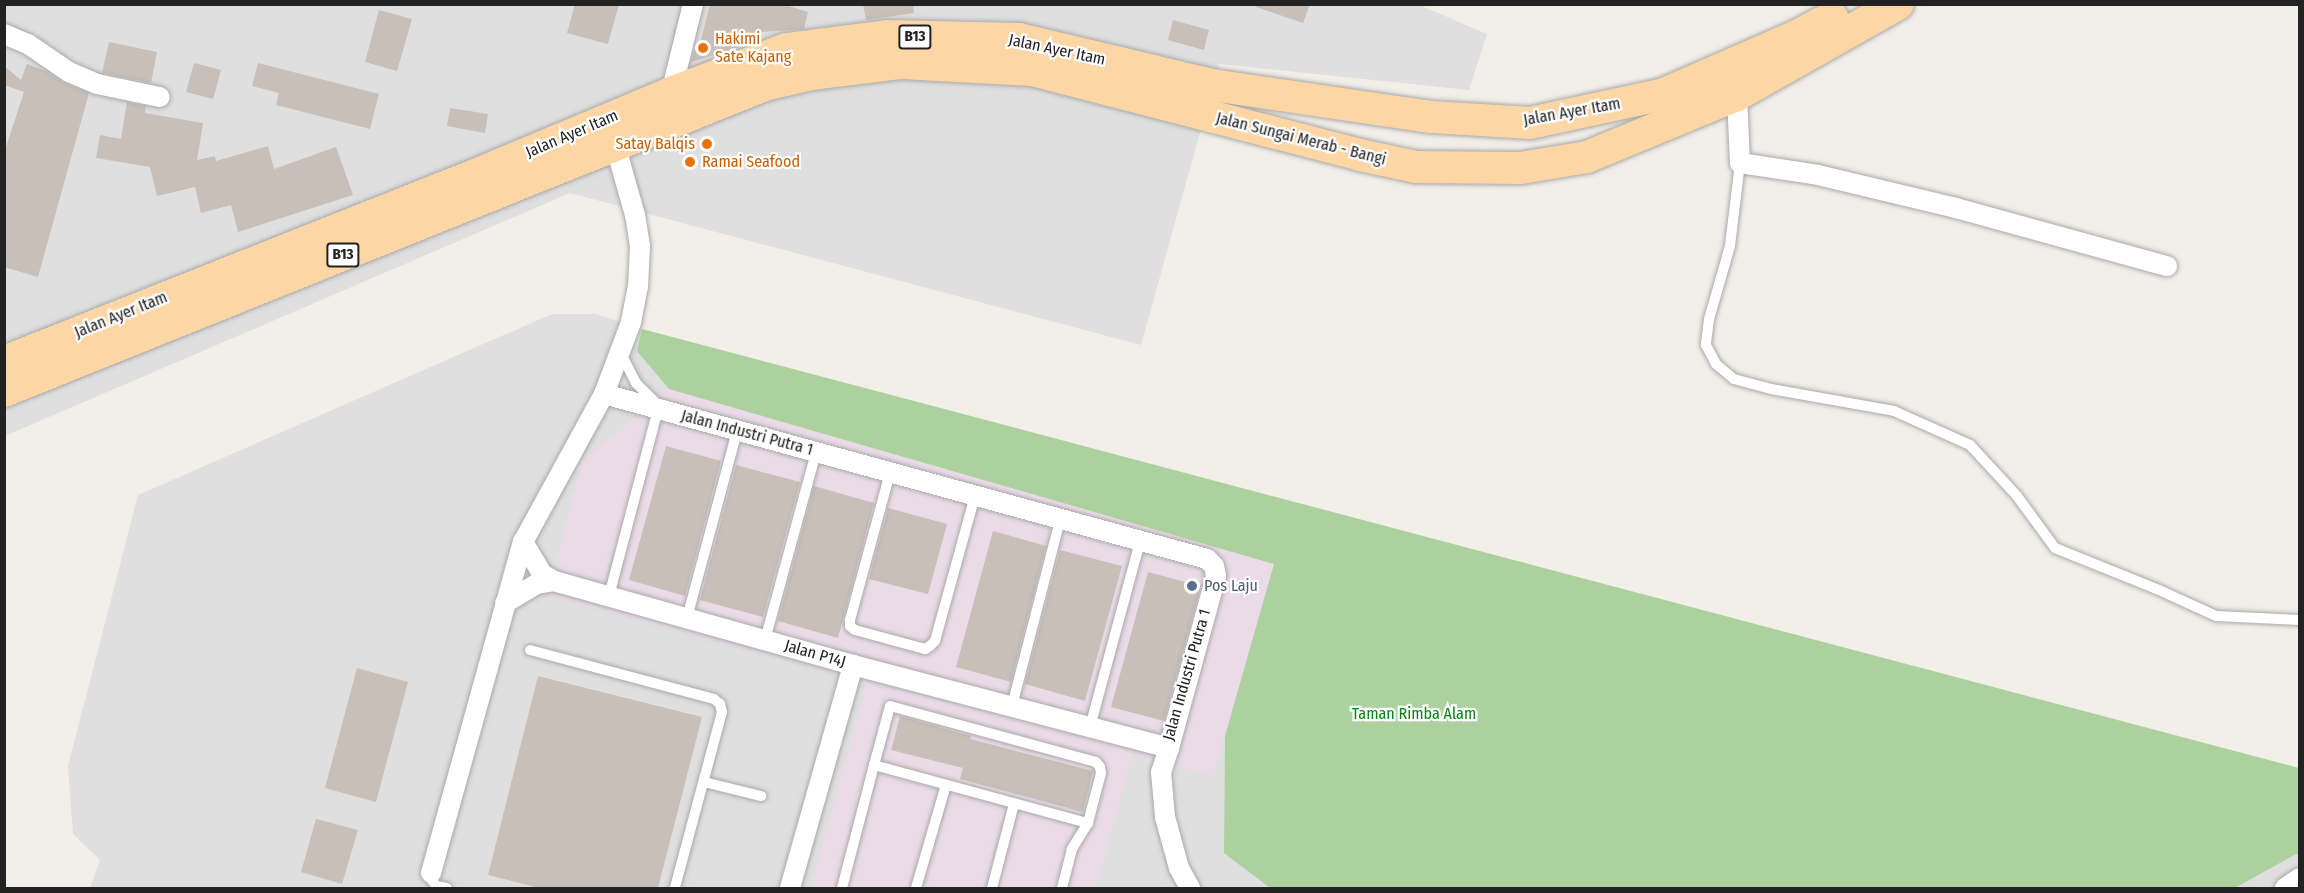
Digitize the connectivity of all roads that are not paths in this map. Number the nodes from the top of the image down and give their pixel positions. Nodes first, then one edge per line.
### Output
1 (693, 4) edge
2 (1855, 4) edge
3 (1898, 4) edge
4 (4, 34) edge
5 (1737, 95) junction
6 (160, 97) dead end
7 (676, 106) junction
8 (1432, 117) junction
9 (1530, 123) junction
10 (615, 145) junction
11 (1740, 163) junction
12 (1416, 167) junction
13 (1521, 168) junction
14 (2167, 267) dead end
15 (189, 288) junction
16 (237, 297) junction
17 (4, 345) edge
18 (621, 353) junction
19 (4, 362) edge
20 (4, 391) edge
21 (604, 394) junction
22 (658, 409) junction
23 (4, 414) edge
24 (737, 431) junction
25 (816, 452) junction
26 (890, 473) junction
27 (975, 496) junction
28 (1060, 520) junction
29 (523, 542) junction
30 (1140, 542) junction
31 (554, 581) junction
32 (609, 596) junction
33 (505, 603) junction
34 (687, 618) junction
35 (2300, 620) edge
36 (765, 640) junction
37 (530, 650) dead end
38 (853, 665) junction
39 (1012, 706) junction
40 (1090, 727) junction
41 (1169, 748) junction
42 (874, 765) junction
43 (704, 782) junction
44 (946, 785) junction
45 (761, 796) dead end
46 (1014, 804) junction
47 (1088, 823) junction
48 (431, 873) joint
49 (2300, 878) edge
50 (447, 888) edge
51 (675, 888) edge
52 (790, 888) edge
53 (842, 888) edge
54 (916, 888) edge
55 (992, 888) edge
56 (1062, 888) edge
57 (1190, 888) edge
58 (2285, 888) edge

1 - 7 street
2 - 9 main road, Jalan Ayer Itam / B13
3 - 5 main road, Jalan Sungai Merab - Bangi / B13
4 - 6 street
5 - 11 street
5 - 13 main road, Jalan Sungai Merab - Bangi / B13
7 - 8 main road, Jalan Ayer Itam / B13
7 - 10 main road, Jalan Ayer Itam / B13
7 - 12 main road, Jalan Sungai Merab - Bangi / B13
7 - 15 main road, Jalan Ayer Itam / B13
8 - 9 main road, Jalan Ayer Itam / B13
8 - 12 main road
9 - 13 main road
10 - 16 main road, Jalan Ayer Itam / B13
10 - 18 street
11 - 14 street
11 - 35 lane
12 - 13 main road, Jalan Sungai Merab - Bangi / B13
15 - 17 main road
15 - 19 main road, Jalan Ayer Itam / B13
16 - 20 main road, Jalan Ayer Itam / B13
16 - 23 main road
18 - 21 street
18 - 22 lane
21 - 22 street, Jalan Industri Putra 1
21 - 29 street
22 - 24 street, Jalan Industri Putra 1
22 - 32 lane
24 - 25 street, Jalan Industri Putra 1
24 - 34 lane
25 - 26 street, Jalan Industri Putra 1
25 - 36 lane
26 - 27 street, Jalan Industri Putra 1
26 - 27 lane
27 - 28 street, Jalan Industri Putra 1
28 - 30 street, Jalan Industri Putra 1
28 - 39 lane
29 - 31 street
29 - 33 street
30 - 40 lane
30 - 41 street, Jalan Industri Putra 1
31 - 32 street, Jalan P14J
31 - 33 street
32 - 34 street, Jalan P14J
33 - 48 street
34 - 36 street, Jalan P14J
36 - 38 street, Jalan P14J
37 - 43 lane
38 - 39 street, Jalan Industri Putra 1
38 - 52 street, Jalan P14J
39 - 40 street, Jalan Industri Putra 1
40 - 41 street, Jalan Industri Putra 1
41 - 57 street
42 - 44 lane
42 - 47 lane
42 - 53 lane
43 - 45 lane
43 - 51 lane
44 - 46 lane
44 - 54 lane
46 - 47 lane
46 - 55 lane
47 - 56 lane
48 - 50 lane
49 - 58 street

